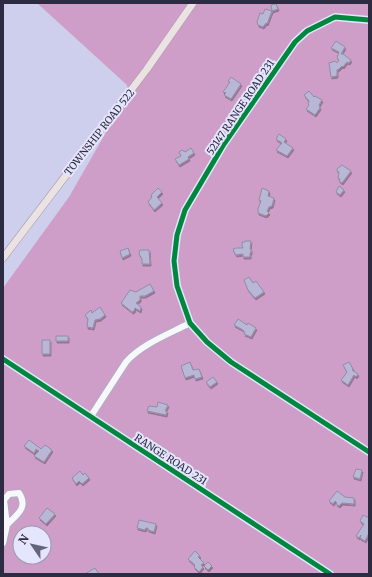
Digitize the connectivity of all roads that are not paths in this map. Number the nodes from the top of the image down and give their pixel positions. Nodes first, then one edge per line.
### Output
1 (193, 3) edge
2 (369, 20) edge
3 (3, 258) edge
4 (190, 323) junction
5 (3, 359) edge
6 (91, 416) junction
7 (369, 452) edge
8 (7, 525) junction
9 (3, 543) edge
10 (330, 574) edge

1 - 3 main road, TOWNSHIP ROAD 522
2 - 4 street, 52147 RANGE ROAD 231
4 - 6 street
4 - 7 street, 52147 RANGE ROAD 231
5 - 6 street, RANGE ROAD 231
6 - 10 street, RANGE ROAD 231
8 - 8 street
8 - 9 street

